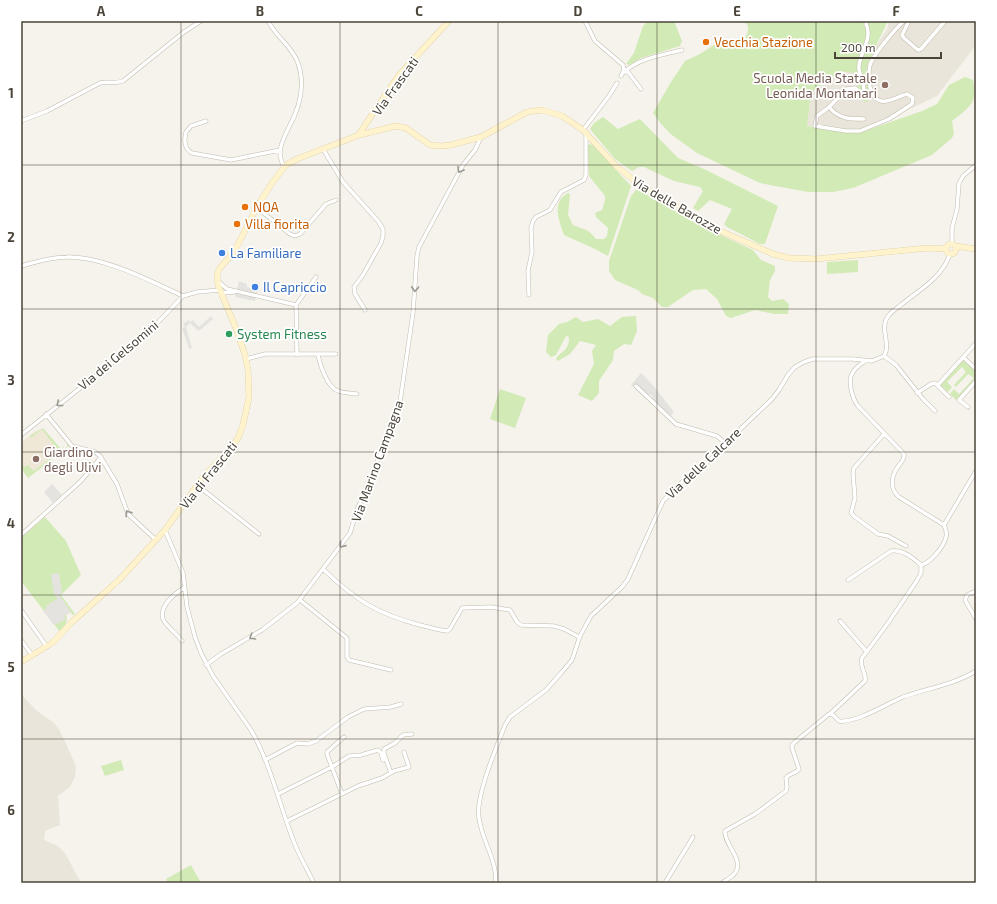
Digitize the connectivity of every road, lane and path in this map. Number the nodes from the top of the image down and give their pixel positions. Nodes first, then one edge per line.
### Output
1 (201, 21) edge
2 (268, 21) edge
3 (449, 21) edge
4 (585, 21) edge
5 (867, 21) edge
6 (904, 21) edge
7 (910, 21) edge
8 (945, 21) edge
9 (682, 50) dead end
10 (623, 74) junction
11 (617, 83) dead end
12 (641, 89) dead end
13 (864, 94) junction
14 (872, 95) junction
15 (830, 107) junction
16 (864, 119) dead end
17 (21, 121) edge
18 (206, 121) dead end
19 (585, 131) junction
20 (359, 135) junction
21 (481, 137) junction
22 (323, 149) junction
23 (280, 150) junction
24 (976, 165) edge
25 (284, 168) junction
26 (336, 200) dead end
27 (256, 207) junction
28 (951, 247) junction
29 (976, 249) edge
30 (950, 254) joint
31 (21, 266) edge
32 (316, 277) dead end
33 (220, 287) junction
34 (236, 292) junction
35 (229, 293) junction
36 (529, 295) dead end
37 (183, 296) junction
38 (225, 299) junction
39 (296, 305) junction
40 (365, 310) dead end
41 (976, 343) edge
42 (336, 354) dead end
43 (297, 355) junction
44 (318, 355) junction
45 (884, 356) junction
46 (963, 357) junction
47 (246, 359) junction
48 (865, 361) junction
49 (976, 369) edge
50 (976, 381) edge
51 (938, 385) junction
52 (636, 386) dead end
53 (917, 393) junction
54 (357, 394) dead end
55 (949, 397) dead end
56 (968, 407) dead end
57 (935, 410) dead end
58 (46, 414) junction
59 (884, 434) junction
60 (21, 435) edge
61 (725, 443) junction
62 (101, 457) junction
63 (976, 471) edge
64 (197, 485) junction
65 (944, 525) junction
66 (165, 530) junction
67 (259, 534) dead end
68 (21, 535) edge
69 (156, 540) junction
70 (906, 546) dead end
71 (921, 566) junction
72 (323, 569) junction
73 (848, 580) dead end
74 (184, 588) junction
75 (976, 591) edge
76 (300, 600) junction
77 (21, 610) edge
78 (976, 619) edge
79 (840, 621) dead end
80 (579, 637) junction
81 (21, 640) edge
82 (182, 641) dead end
83 (47, 647) junction
84 (867, 652) junction
85 (32, 655) junction
86 (21, 662) edge
87 (206, 665) junction
88 (391, 670) dead end
89 (976, 671) edge
90 (401, 704) dead end
91 (829, 714) junction
92 (412, 734) dead end
93 (344, 737) dead end
94 (404, 752) dead end
95 (265, 760) junction
96 (383, 760) dead end
97 (409, 766) junction
98 (332, 768) junction
99 (414, 769) dead end
100 (391, 773) junction
101 (278, 794) junction
102 (342, 794) junction
103 (287, 821) junction
104 (693, 837) dead end
105 (314, 883) edge
106 (496, 883) edge
107 (665, 883) edge
108 (722, 883) edge

1 - 17 street
2 - 23 street
3 - 20 main road, Via Frascati
4 - 10 street
5 - 13 street
6 - 14 street
7 - 8 street
9 - 10 street
10 - 12 street
11 - 19 street
13 - 14 street
13 - 15 street
14 - 15 street
15 - 16 street
18 - 23 street
19 - 21 main road, Via delle Barozze
19 - 28 main road, Via delle Barozze
19 - 36 street
20 - 21 main road, Via delle Barozze
20 - 22 main road
21 -> 72 street, Via Marino Campagna
22 - 25 main road
22 - 40 street
23 - 25 street
24 - 28 street
25 - 27 main road
26 - 27 street
27 - 33 main road
28 - 29 main road, Via delle Barozze
28 - 30 main road
30 - 45 street
31 - 37 street
32 - 39 street
33 - 34 street
33 - 35 street
33 - 37 street
33 - 38 main road, Via di Frascati
34 - 35 street
34 - 39 street
35 - 38 street
37 -> 58 street, Via dei Gelsomini
38 - 47 main road, Via di Frascati
39 - 43 street
41 - 46 street
42 - 44 street
43 - 44 street
43 - 47 street
44 - 54 street
45 - 48 street, Via delle Calcare
45 - 53 street
46 - 49 street
46 - 51 street
47 - 64 main road, Via di Frascati
48 - 59 street
48 - 61 street, Via delle Calcare
50 - 56 street
51 - 53 street
51 - 55 street
52 - 61 street
53 - 57 street
58 - 60 street, Via dei Gelsomini
58 - 62 street
59 - 65 street
59 - 70 street
61 - 80 street, Via delle Calcare
62 - 68 street
69 -> 62 street
63 - 65 street
64 - 66 main road, Via di Frascati
64 - 67 street
65 - 71 street
66 - 69 main road, Via di Frascati
66 - 74 street
69 - 83 main road, Via di Frascati
71 - 73 street
71 - 84 street
72 - 76 street, Via Marino Campagna
72 - 80 street
74 - 82 street
74 - 87 street
75 - 78 street
76 -> 87 street, Via Marino Campagna
76 - 88 street
77 - 83 street
79 - 84 street
80 - 106 street, Via delle Calcare
81 - 85 street
83 - 85 main road, Via di Frascati
84 - 91 street
85 - 86 main road, Via di Frascati
87 - 95 street
89 - 91 street
90 - 95 street
91 - 108 street
92 - 100 street
93 - 98 street
94 - 97 street
95 - 101 street
96 - 98 street
97 - 99 street
97 - 100 street
98 - 101 street
98 - 102 street
100 - 102 street
101 - 103 street
102 - 103 street
103 - 105 street
104 - 107 street

